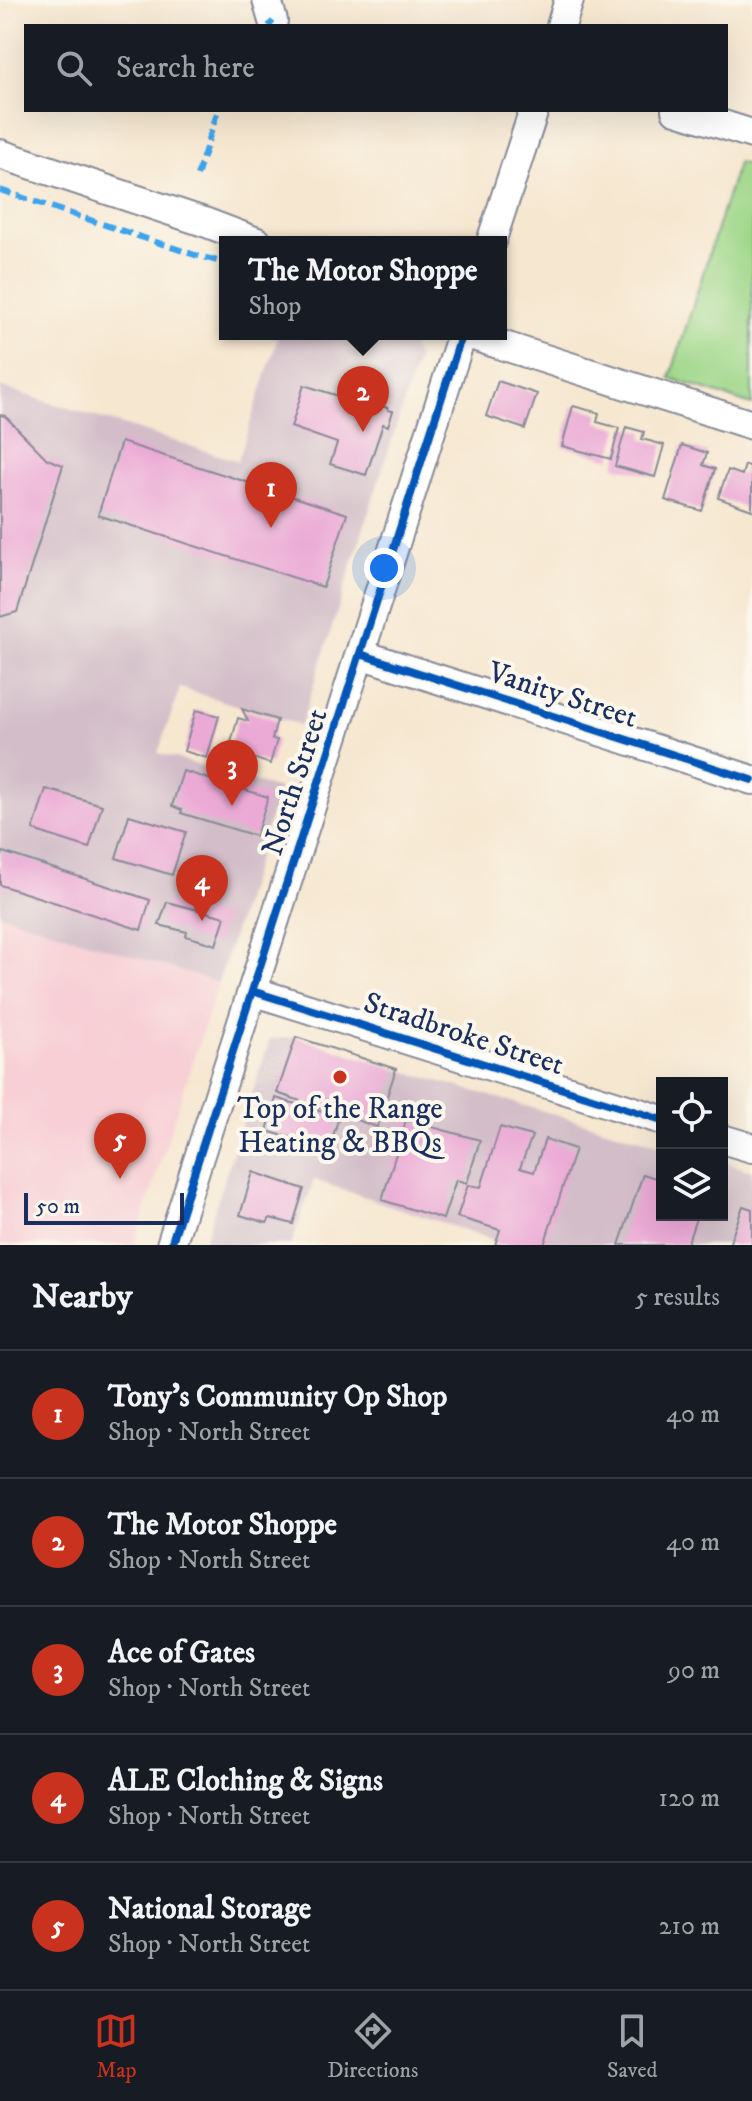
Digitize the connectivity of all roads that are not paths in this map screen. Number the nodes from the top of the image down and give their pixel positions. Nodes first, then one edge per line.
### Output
1 (569, 0) edge
2 (562, 24) edge
3 (533, 112) edge
4 (682, 112) edge
5 (752, 134) edge
6 (0, 154) edge
7 (241, 236) edge
8 (493, 236) edge
9 (462, 340) edge
10 (483, 340) edge
11 (752, 425) edge
12 (360, 654) junction
13 (752, 780) edge
14 (252, 991) junction
15 (656, 1118) edge
16 (728, 1141) edge
17 (752, 1148) edge
18 (171, 1245) edge

1 - 2 street
3 - 8 street
4 - 5 street
6 - 7 street
9 - 12 street, North Street
10 - 11 street
12 - 13 street, Vanity Street
12 - 14 street, North Street
14 - 15 street, Stradbroke Street
14 - 18 street, North Street
16 - 17 street

